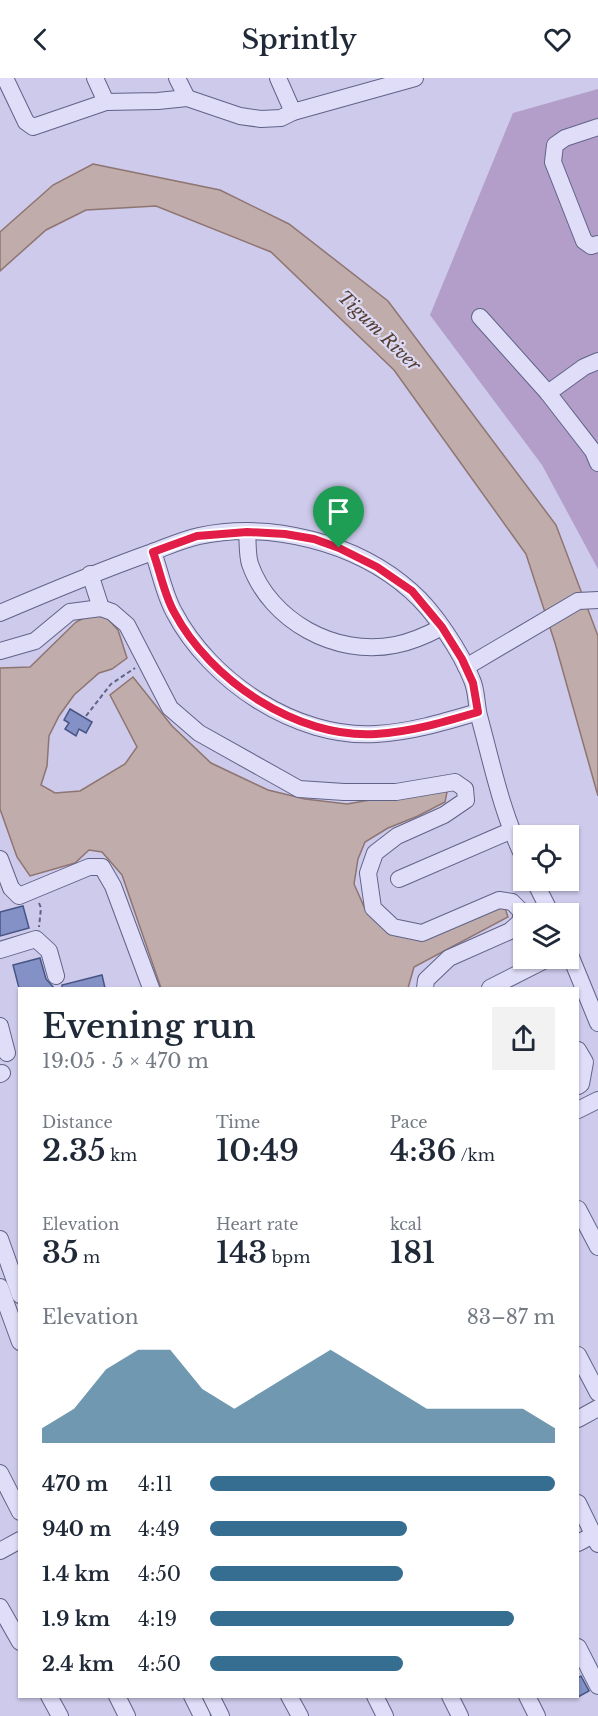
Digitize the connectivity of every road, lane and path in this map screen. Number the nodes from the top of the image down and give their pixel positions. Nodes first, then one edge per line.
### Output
1 (5, 78) edge
2 (95, 78) edge
3 (177, 78) edge
4 (278, 78) edge
5 (415, 78) edge
6 (187, 98) junction
7 (106, 102) junction
8 (293, 112) junction
9 (598, 127) edge
10 (598, 244) edge
11 (480, 317) dead end
12 (598, 362) edge
13 (548, 393) junction
14 (598, 463) edge
15 (247, 532) junction
16 (153, 552) junction
17 (90, 574) junction
18 (598, 600) edge
19 (101, 608) junction
20 (0, 613) edge
21 (442, 627) junction
22 (0, 651) edge
23 (145, 661) junction
24 (466, 667) junction
25 (478, 712) junction
26 (86, 716) dead end
27 (510, 831) junction
28 (513, 837) edge
29 (0, 859) edge
30 (399, 879) dead end
31 (33, 890) junction
32 (36, 939) junction
33 (0, 950) edge
34 (527, 969) edge
35 (576, 969) edge
36 (56, 976) dead end
37 (151, 987) edge
38 (425, 987) edge
39 (492, 987) edge
40 (598, 1023) edge
41 (0, 1026) edge
42 (579, 1052) edge
43 (7, 1053) dead end
44 (579, 1085) edge
45 (598, 1100) edge
46 (579, 1110) edge
47 (579, 1211) edge
48 (0, 1239) edge
49 (598, 1247) edge
50 (0, 1287) edge
51 (18, 1289) edge
52 (18, 1336) edge
53 (579, 1357) edge
54 (598, 1393) edge
55 (598, 1408) edge
56 (579, 1418) edge
57 (0, 1473) edge
58 (579, 1505) edge
59 (18, 1508) edge
60 (596, 1539) edge
61 (18, 1541) edge
62 (579, 1543) edge
63 (0, 1551) edge
64 (0, 1607) edge
65 (18, 1638) edge
66 (579, 1649) edge
67 (598, 1686) edge
68 (50, 1698) edge
69 (118, 1698) edge
70 (193, 1698) edge
71 (212, 1698) edge
72 (290, 1698) edge
73 (376, 1698) edge
74 (451, 1698) edge
75 (528, 1698) edge
76 (60, 1716) edge
77 (127, 1716) edge
78 (202, 1716) edge
79 (221, 1716) edge
80 (300, 1716) edge
81 (385, 1716) edge
82 (460, 1716) edge
83 (537, 1716) edge

1 - 7 street
2 - 7 street
3 - 6 street
4 - 8 street
5 - 8 street
6 - 7 street
6 - 8 street
9 - 10 street
11 - 13 street
12 - 13 street
13 - 14 street
15 - 16 street
15 - 21 street
15 - 21 street
16 - 17 street
16 - 25 street
17 - 19 street
17 - 20 street
18 - 24 street
19 - 22 street
19 - 23 street
21 - 24 street
23 - 26 path
23 - 38 street
24 - 25 street
25 - 27 street
27 - 28 street
27 - 30 street
29 - 31 street
31 - 32 path
31 - 37 street
32 - 33 street
32 - 36 street
34 - 39 street
35 - 40 street
41 - 43 street
42 - 44 street
45 - 46 street
47 - 49 street
48 - 51 street
50 - 52 street
53 - 54 street
55 - 56 street
57 - 59 street
58 - 60 street
60 - 62 street
61 - 63 street
64 - 65 street
66 - 67 street
68 - 76 street
69 - 77 street
70 - 78 street
71 - 79 street
72 - 80 street
73 - 81 street
74 - 82 street
75 - 83 street

